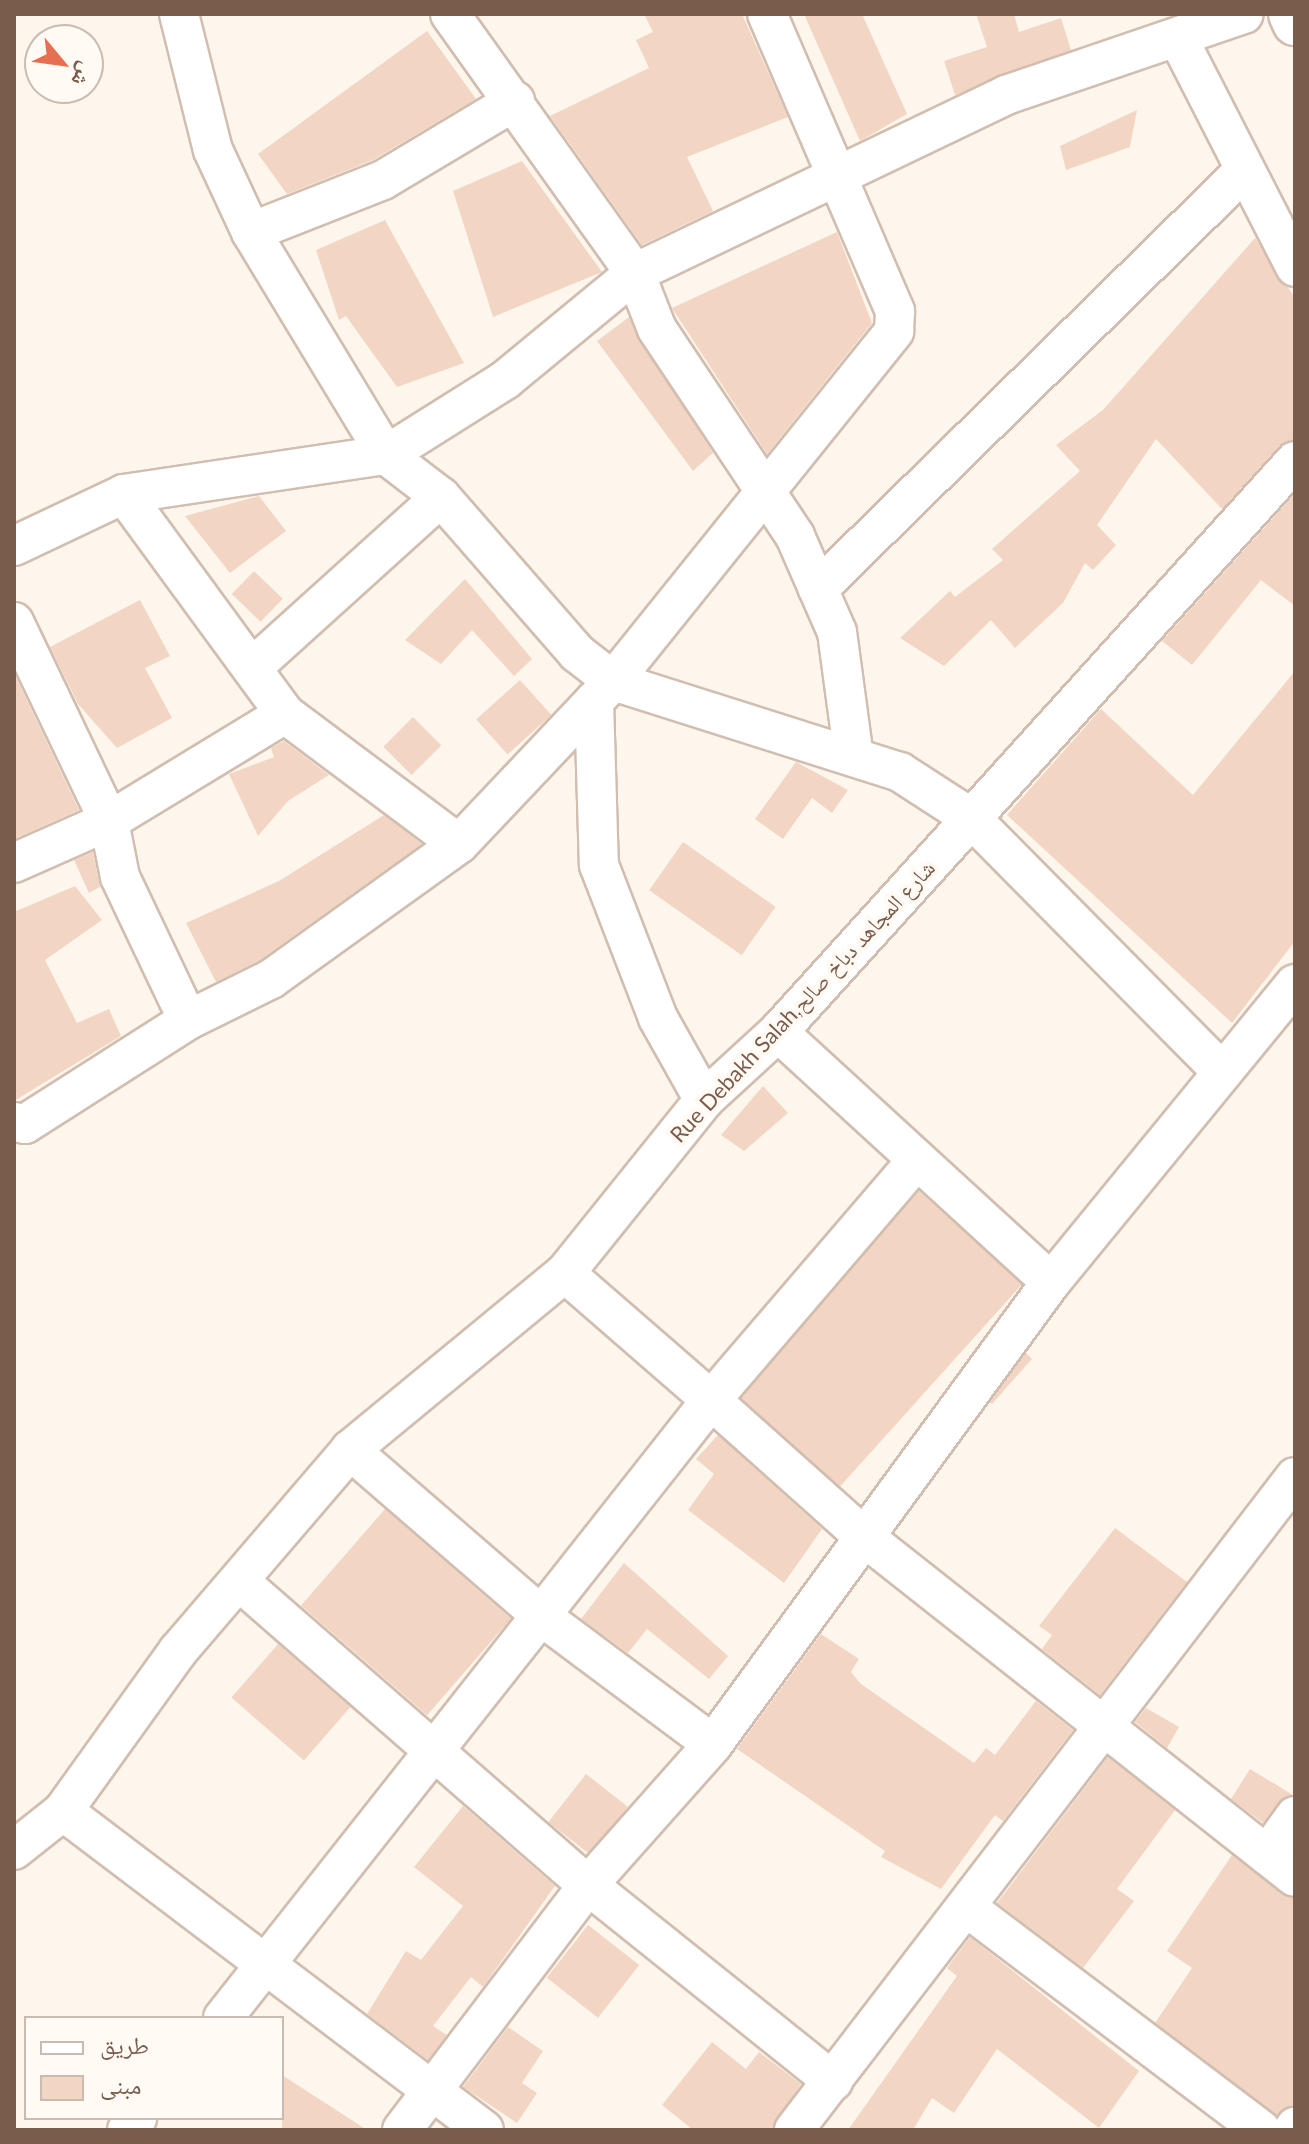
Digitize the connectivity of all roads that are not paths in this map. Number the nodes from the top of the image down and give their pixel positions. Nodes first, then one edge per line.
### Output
1 (179, 14) edge
2 (450, 14) edge
3 (767, 14) edge
4 (1244, 14) edge
5 (1291, 14) edge
6 (1295, 23) edge
7 (1178, 38) junction
8 (515, 101) junction
9 (1245, 170) junction
10 (838, 175) junction
11 (251, 232) junction
12 (1295, 267) edge
13 (635, 273) junction
14 (386, 455) junction
15 (1295, 461) edge
16 (763, 488) junction
17 (124, 494) junction
18 (441, 497) junction
19 (14, 546) edge
20 (818, 589) junction
21 (14, 622) edge
22 (253, 667) junction
23 (604, 691) junction
24 (285, 714) junction
25 (854, 757) junction
26 (971, 818) junction
27 (109, 821) junction
28 (459, 844) junction
29 (14, 863) edge
30 (1295, 984) edge
31 (188, 1020) junction
32 (778, 1032) junction
33 (1222, 1072) junction
34 (704, 1100) junction
35 (14, 1122) edge
36 (917, 1160) junction
37 (565, 1273) junction
38 (1051, 1282) junction
39 (711, 1400) junction
40 (350, 1450) junction
41 (1295, 1477) edge
42 (863, 1536) junction
43 (239, 1581) junction
44 (545, 1619) junction
45 (1105, 1726) junction
46 (713, 1744) junction
47 (434, 1753) junction
48 (63, 1811) junction
49 (1295, 1816) edge
50 (14, 1850) edge
51 (1281, 1866) edge
52 (588, 1885) junction
53 (969, 1909) junction
54 (268, 1967) junction
55 (225, 2016) edge
56 (833, 2081) junction
57 (434, 2092) junction
58 (402, 2130) edge
59 (484, 2130) edge
60 (794, 2130) edge
61 (1261, 2130) edge

1 - 11 street
2 - 8 street
3 - 10 street
4 - 7 street
5 - 6 main road
7 - 9 street
7 - 10 street
8 - 11 street
8 - 13 street
9 - 12 street
9 - 20 street
10 - 13 street
10 - 16 street
11 - 14 street
13 - 14 street
13 - 16 street
14 - 17 street
14 - 18 street
15 - 26 street, Rue Debakh Salah,شارع المجاهد دباخ صالح
16 - 20 street
16 - 23 street
17 - 19 street
17 - 22 street
18 - 22 street
18 - 23 street
20 - 25 street
21 - 27 street
22 - 24 street
23 - 25 street
23 - 28 street
23 - 34 street
24 - 27 street
24 - 28 street
25 - 26 street
26 - 32 street, Rue Debakh Salah,شارع المجاهد دباخ صالح
26 - 33 street
27 - 29 street
27 - 31 street
28 - 31 street
30 - 33 street
31 - 35 street
32 - 34 street, Rue Debakh Salah,شارع المجاهد دباخ صالح
32 - 36 street
33 - 38 street
34 - 37 street, Rue Debakh Salah,شارع المجاهد دباخ صالح
36 - 38 street
36 - 39 street
37 - 39 street
37 - 40 street, Rue Debakh Salah,شارع المجاهد دباخ صالح
38 - 42 street
39 - 42 street
39 - 44 street
40 - 43 street, Rue Debakh Salah,شارع المجاهد دباخ صالح
40 - 44 street
41 - 45 street
42 - 45 street
42 - 46 street
43 - 47 street
43 - 48 street, Rue Debakh Salah,شارع المجاهد دباخ صالح
44 - 46 street
44 - 47 street
45 - 51 street
45 - 53 street
46 - 52 street
47 - 52 street
47 - 54 street
48 - 50 street, Rue Debakh Salah,شارع المجاهد دباخ صالح
48 - 54 street
49 - 51 street
52 - 56 street
52 - 57 street
53 - 56 street
53 - 61 street
54 - 55 street
54 - 57 street
56 - 60 street
57 - 58 street
57 - 59 street

